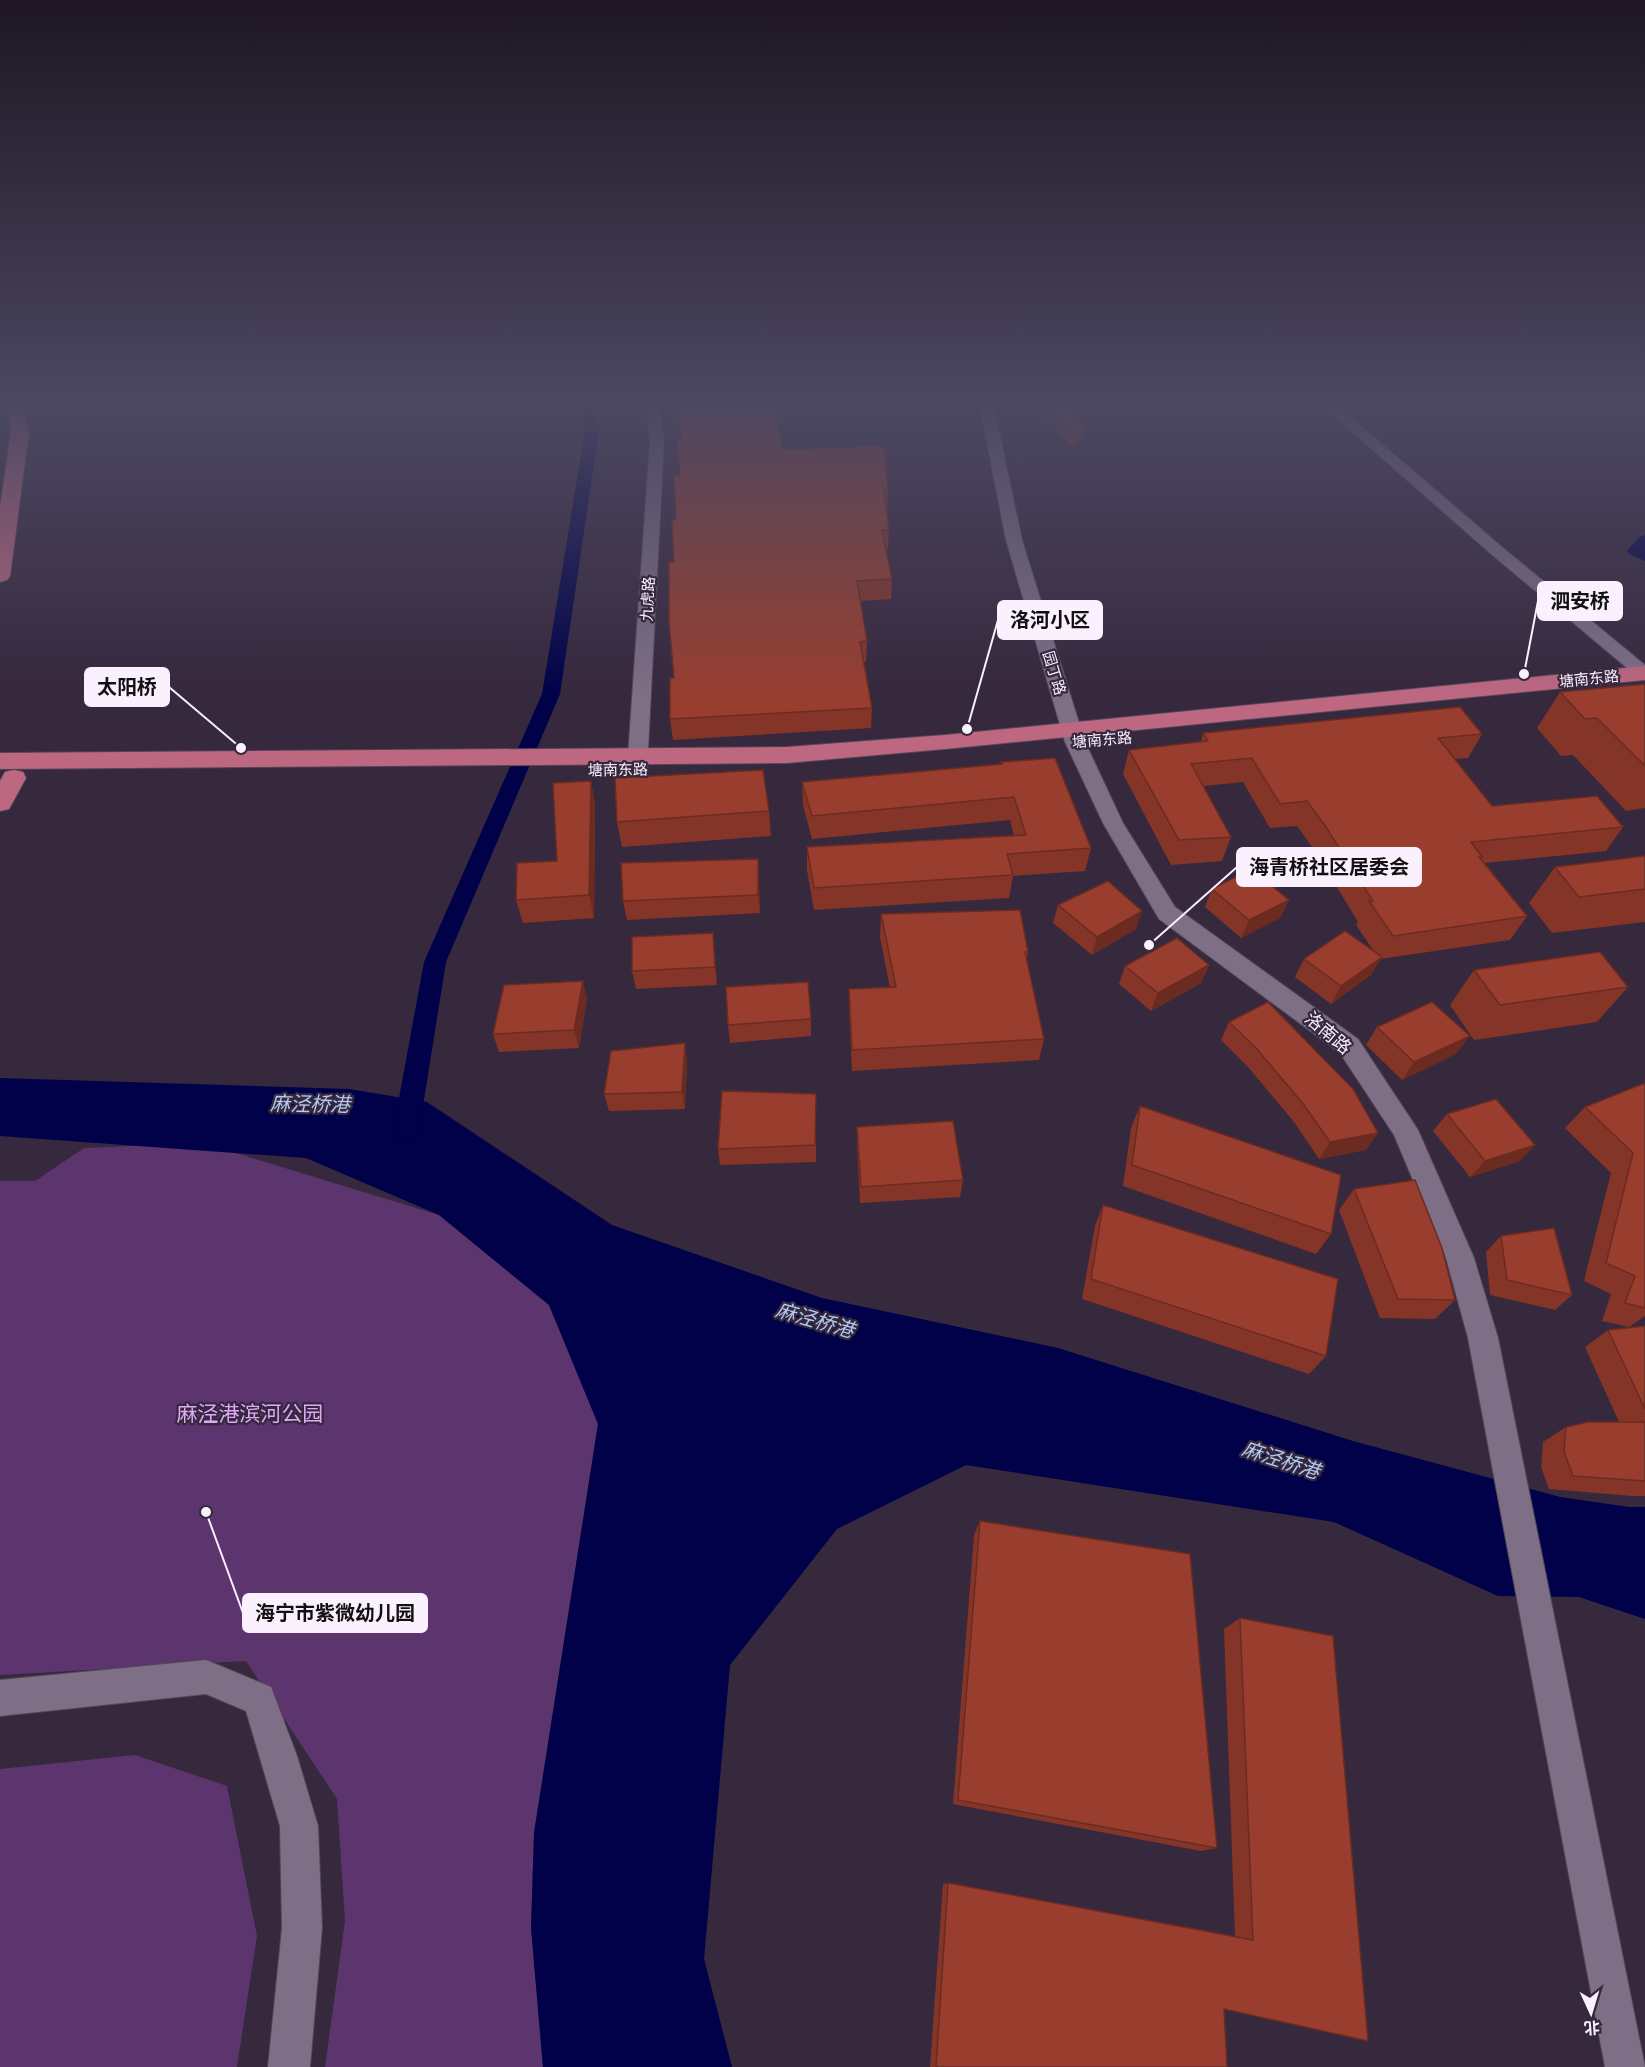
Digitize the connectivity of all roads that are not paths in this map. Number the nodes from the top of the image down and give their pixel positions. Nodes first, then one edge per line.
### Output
1 (10, 503) edge
2 (653, 503) edge
3 (1007, 503) edge
4 (1442, 503) edge
5 (0, 576) edge
6 (1645, 677) edge
7 (1073, 736) junction
8 (638, 763) junction
9 (3, 765) edge
10 (0, 803) edge
11 (0, 1698) edge
12 (289, 2067) edge
13 (1626, 2067) edge

1 - 5 main road
2 - 8 street, 九虎路
3 - 7 street, 园丁路
4 - 6 street
6 - 7 main road, 塘南东路
7 - 8 main road, 塘南东路
7 - 13 street, 洛南路
8 - 9 main road, 塘南东路
9 - 10 main road
11 - 12 street

